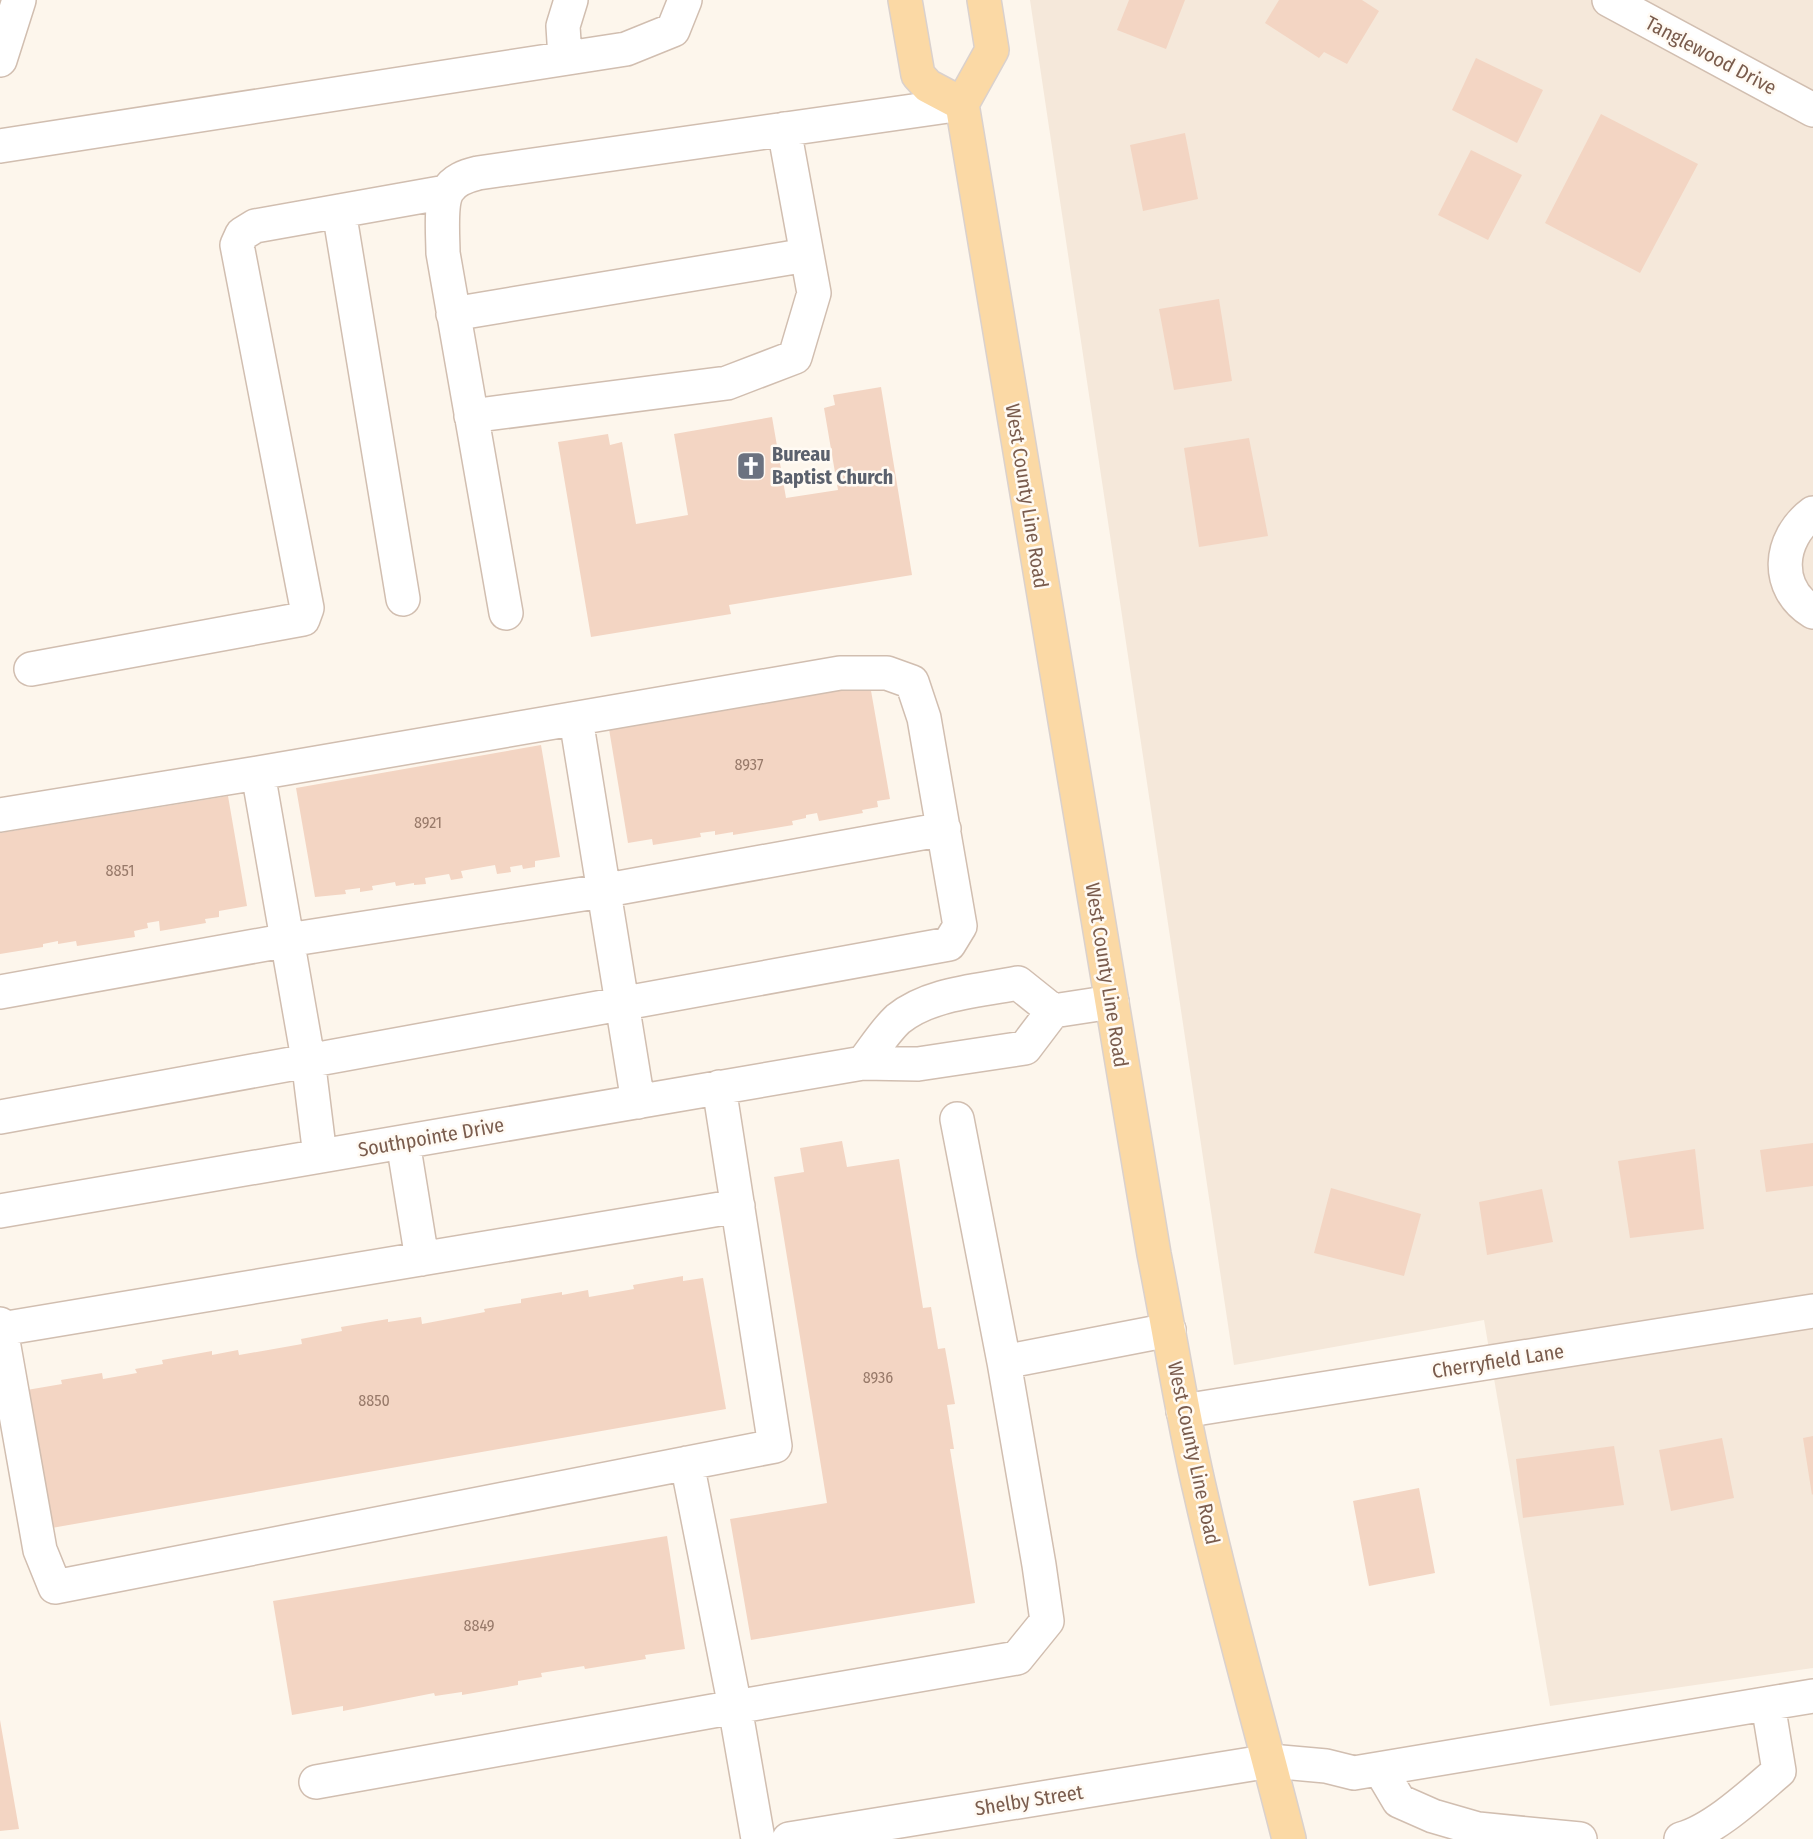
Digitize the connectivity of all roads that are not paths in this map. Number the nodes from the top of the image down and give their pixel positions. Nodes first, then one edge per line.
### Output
1 (19, 0) edge
2 (571, 0) edge
3 (686, 0) edge
4 (905, 0) edge
5 (984, 0) edge
6 (1609, 0) edge
7 (565, 58) junction
8 (0, 60) edge
9 (962, 104) junction
10 (1813, 110) edge
11 (784, 129) junction
12 (0, 146) edge
13 (446, 192) junction
14 (339, 211) junction
15 (807, 255) junction
16 (453, 314) junction
17 (471, 416) junction
18 (1813, 513) edge
19 (403, 599) dead end
20 (1813, 612) edge
21 (506, 613) dead end
22 (31, 669) dead end
23 (576, 719) junction
24 (258, 773) junction
25 (0, 815) edge
26 (944, 829) junction
27 (604, 890) junction
28 (288, 940) junction
29 (0, 992) edge
30 (1112, 1002) junction
31 (621, 1005) junction
32 (1053, 1011) junction
33 (308, 1059) junction
34 (863, 1063) junction
35 (719, 1088) junction
36 (638, 1102) junction
37 (0, 1117) edge
38 (957, 1119) dead end
39 (403, 1142) junction
40 (320, 1156) junction
41 (738, 1206) junction
42 (0, 1211) edge
43 (422, 1259) junction
44 (1813, 1311) edge
45 (0, 1327) edge
46 (1169, 1330) junction
47 (1004, 1362) junction
48 (1183, 1410) junction
49 (687, 1463) junction
50 (1813, 1696) edge
51 (1768, 1704) junction
52 (735, 1707) junction
53 (1270, 1761) junction
54 (1380, 1769) junction
55 (316, 1782) dead end
56 (896, 1830) edge
57 (758, 1839) edge
58 (789, 1839) edge
59 (1290, 1839) edge
60 (1580, 1839) edge
61 (1681, 1839) edge

1 - 8 street
2 - 7 street
3 - 7 street
4 - 9 main road
5 - 9 main road
6 - 10 street, Tanglewood Drive
7 - 12 street
9 - 11 street
9 - 30 main road, West County Line Road
11 - 13 street
11 - 15 street
13 - 14 street
13 - 16 street
14 - 19 street
14 - 22 street
15 - 16 street
15 - 17 street
16 - 17 street
17 - 21 street
18 - 20 street
23 - 24 street
23 - 26 street
23 - 27 street
24 - 25 street
24 - 28 street
26 - 27 street
26 - 31 street
27 - 28 street
27 - 31 street
28 - 29 street
28 - 33 street
30 - 32 street
30 - 46 main road, West County Line Road
31 - 33 street
31 - 36 street
32 - 34 street, Southpointe Drive
32 - 34 street
33 - 37 street
33 - 40 street
34 - 35 street, Southpointe Drive
35 - 36 street, Southpointe Drive
35 - 41 street
36 - 39 street, Southpointe Drive
38 - 47 street
39 - 40 street, Southpointe Drive
39 - 43 street
40 - 42 street, Southpointe Drive
41 - 43 street
41 - 49 street
43 - 45 street
44 - 48 street, Cherryfield Lane
45 - 49 street
46 - 47 street
46 - 48 main road, West County Line Road
47 - 52 street
48 - 53 main road, West County Line Road
49 - 52 street
50 - 51 street, Shelby Street
51 - 54 street, Shelby Street
51 - 61 street
52 - 55 street
52 - 57 street
53 - 54 street, Shelby Street
53 - 56 street, Shelby Street
53 - 59 main road, West County Line Road
54 - 60 street
56 - 58 street, Shelby Street

